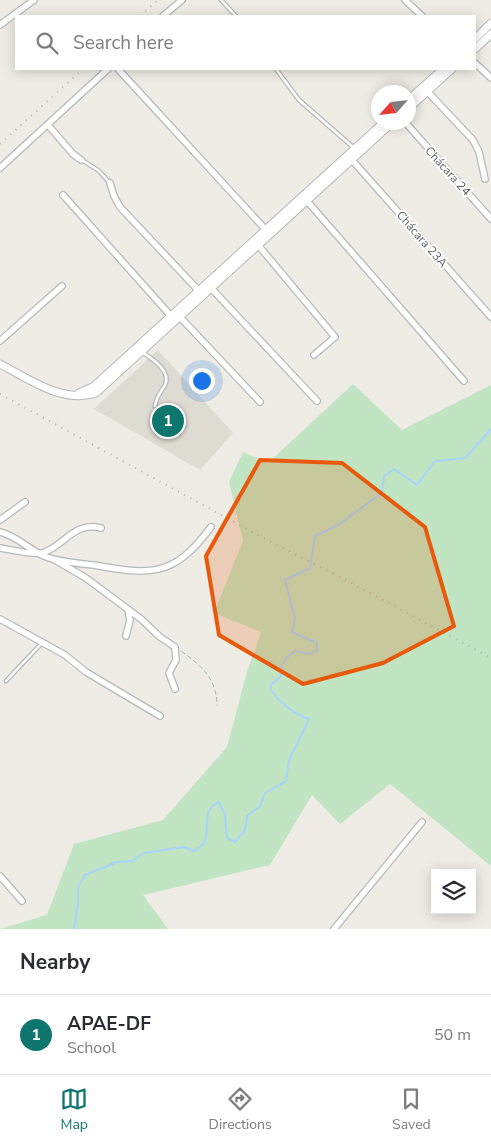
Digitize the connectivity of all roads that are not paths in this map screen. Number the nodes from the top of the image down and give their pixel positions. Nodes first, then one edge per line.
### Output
1 (34, 0) edge
2 (182, 0) edge
3 (220, 0) edge
4 (405, 0) edge
5 (164, 15) edge
6 (235, 15) edge
7 (421, 15) edge
8 (491, 23) edge
9 (0, 25) edge
10 (491, 34) edge
11 (476, 38) edge
12 (476, 47) edge
13 (476, 64) edge
14 (107, 70) edge
15 (119, 70) edge
16 (277, 70) edge
17 (442, 70) edge
18 (451, 70) edge
19 (491, 78) edge
20 (425, 89) junction
21 (416, 95) edge
22 (416, 100) edge
23 (48, 125) junction
24 (375, 130) edge
25 (384, 130) edge
26 (412, 130) edge
27 (355, 148) junction
28 (81, 160) joint
29 (352, 160) junction
30 (0, 168) edge
31 (485, 179) dead end
32 (110, 183) joint
33 (63, 195) dead end
34 (307, 202) junction
35 (491, 219) edge
36 (266, 230) junction
37 (258, 245) junction
38 (62, 286) dead end
39 (212, 288) junction
40 (199, 291) junction
41 (171, 316) junction
42 (180, 317) junction
43 (491, 318) edge
44 (0, 341) edge
45 (142, 352) junction
46 (314, 355) dead end
47 (0, 364) edge
48 (464, 381) dead end
49 (74, 395) junction
50 (317, 401) dead end
51 (260, 402) dead end
52 (154, 406) dead end
53 (25, 502) dead end
54 (0, 520) edge
55 (211, 527) dead end
56 (101, 528) dead end
57 (0, 532) edge
58 (0, 548) edge
59 (40, 554) junction
60 (48, 557) junction
61 (128, 610) junction
62 (0, 619) edge
63 (126, 636) dead end
64 (42, 642) junction
65 (6, 681) dead end
66 (175, 689) dead end
67 (160, 716) dead end
68 (422, 822) dead end
69 (0, 876) edge
70 (22, 901) dead end
71 (334, 929) edge

1 - 9 street
2 - 5 street
3 - 6 lane
4 - 7 street
8 - 11 street
10 - 12 street
13 - 19 street
14 - 23 street
15 - 36 street
16 - 27 lane
17 - 20 street
18 - 20 street
20 - 21 street
20 - 22 street
20 - 31 street
23 - 28 street
23 - 30 street
24 - 27 street
25 - 29 street
26 - 35 street, Chácara 24
27 - 36 street
28 - 32 lane
29 - 34 street
29 - 43 street, Chácara 23A
32 - 40 street
33 - 41 street
34 - 37 street
34 - 48 street
36 - 40 street
37 - 39 street
37 - 46 street
38 - 44 street
39 - 42 street
39 - 50 street
40 - 41 street
41 - 49 street
42 - 45 street
42 - 51 street
45 - 49 street
45 - 52 lane
47 - 49 street
53 - 54 street
55 - 60 street
56 - 59 street
57 - 59 street
58 - 59 street
59 - 60 street
60 - 61 street
61 - 63 street
61 - 66 street
62 - 64 street
64 - 65 lane
64 - 67 street
68 - 71 street
69 - 70 street

